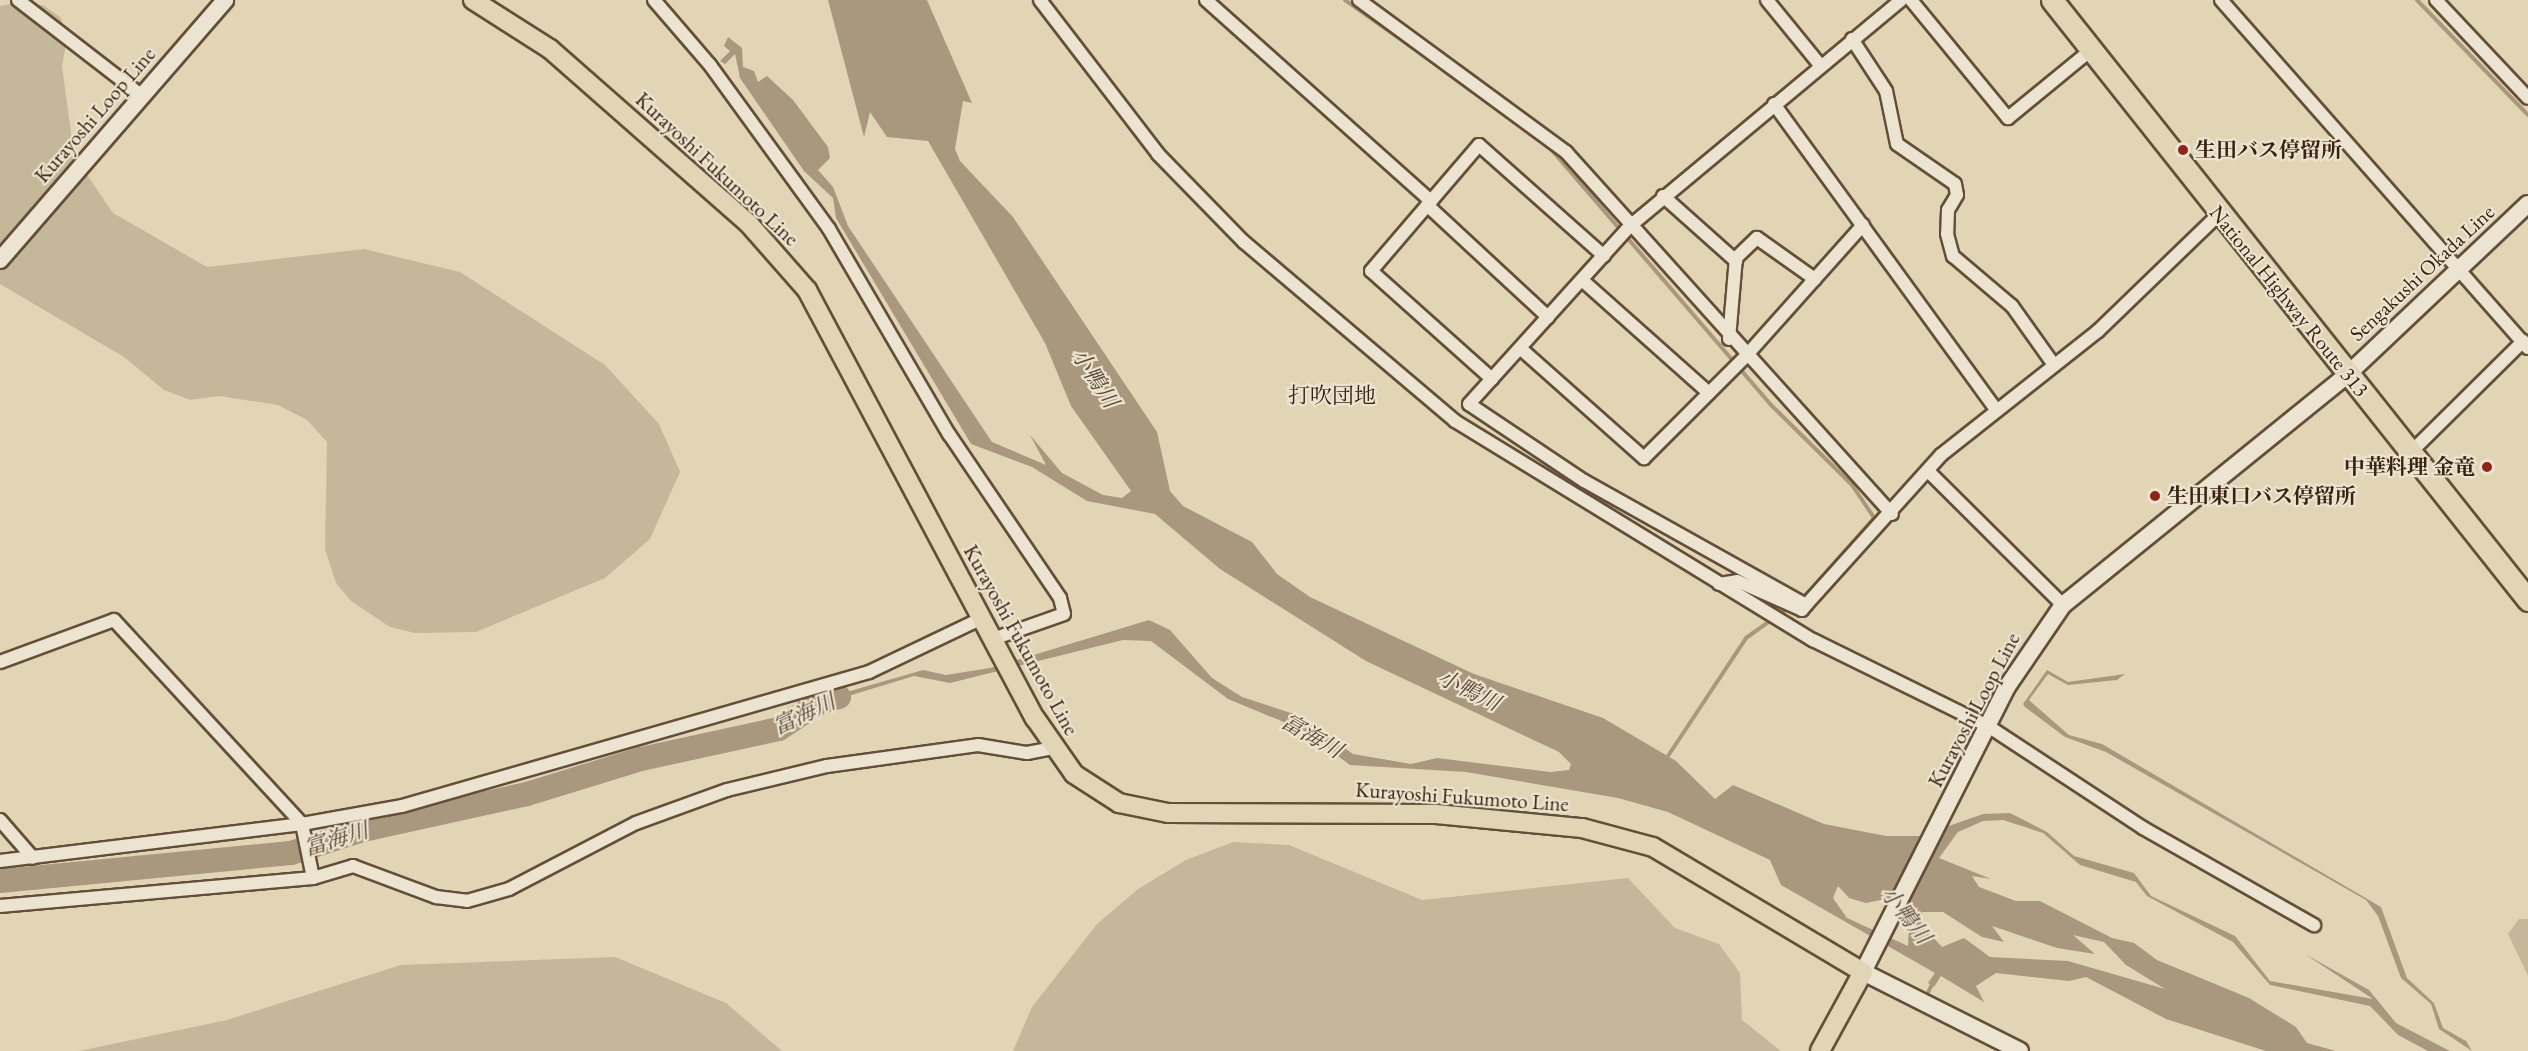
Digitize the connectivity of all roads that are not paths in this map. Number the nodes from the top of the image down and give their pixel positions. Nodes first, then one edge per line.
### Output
1 (18, 0) edge
2 (225, 0) edge
3 (475, 0) edge
4 (654, 0) edge
5 (1040, 0) edge
6 (1206, 0) edge
7 (1359, 0) edge
8 (1767, 0) edge
9 (1901, 0) edge
10 (1911, 0) edge
11 (2052, 0) edge
12 (2221, 0) edge
13 (2436, 0) edge
14 (1852, 39) junction
15 (2091, 50) junction
16 (1820, 65) junction
17 (141, 95) junction
18 (2528, 98) edge
19 (1774, 104) junction
20 (1663, 196) junction
21 (1429, 203) junction
22 (2528, 204) edge
23 (2219, 214) junction
24 (1863, 225) junction
25 (1630, 226) junction
26 (1604, 256) junction
27 (0, 260) edge
28 (1736, 261) junction
29 (2460, 270) junction
30 (1815, 279) junction
31 (1582, 280) junction
32 (1548, 317) junction
33 (1729, 339) junction
34 (2525, 344) edge
35 (1520, 348) junction
36 (1745, 357) junction
37 (2054, 365) junction
38 (2347, 375) junction
39 (1492, 379) junction
40 (1709, 393) junction
41 (1996, 409) junction
42 (2411, 452) junction
43 (1928, 471) junction
44 (1892, 514) junction
45 (1719, 584) junction
46 (2528, 600) edge
47 (1806, 605) junction
48 (2063, 605) junction
49 (982, 618) junction
50 (994, 642) junction
51 (0, 662) edge
52 (1988, 726) junction
53 (1053, 748) junction
54 (0, 820) edge
55 (303, 827) junction
56 (33, 858) junction
57 (0, 861) edge
58 (313, 875) junction
59 (0, 906) edge
60 (2314, 925) dead end
61 (1863, 972) junction
62 (1820, 1051) edge
63 (2019, 1051) edge

1 - 17 street
2 - 17 main road, Kurayoshi Loop Line
3 - 49 main road, Kurayoshi Fukumoto Line
4 - 50 street
5 - 45 street
6 - 21 street
7 - 25 street
8 - 16 street
9 - 14 street
10 - 15 street
11 - 15 highway, National Highway Route 313
12 - 29 street
13 - 18 street
14 - 16 street
14 - 37 street
15 - 23 highway, National Highway Route 313
16 - 19 street
17 - 27 main road, Kurayoshi Loop Line
19 - 20 street
19 - 24 street
20 - 25 street
20 - 28 street
21 - 26 street
21 - 32 street
21 - 39 street
22 - 29 main road, Sengakushi Okada Line
23 - 37 street
23 - 38 highway, National Highway Route 313
24 - 30 street
24 - 41 street
25 - 26 street
25 - 33 street
26 - 31 street
28 - 30 street
28 - 33 street
29 - 34 street
29 - 38 main road, Sengakushi Okada Line
30 - 36 street
31 - 32 street
31 - 40 street
32 - 35 street
33 - 36 street
34 - 42 street
35 - 39 street
35 - 40 street
36 - 40 street
36 - 44 street
37 - 41 street
38 - 42 highway, National Highway Route 313
38 - 48 main road, Kurayoshi Loop Line
39 - 47 street
41 - 43 street
42 - 46 highway, National Highway Route 313
43 - 44 street
43 - 48 street
44 - 47 street
45 - 47 street
45 - 52 street
48 - 52 main road, Kurayoshi Loop Line
49 - 50 main road, Kurayoshi Fukumoto Line
49 - 55 street
50 - 53 main road, Kurayoshi Fukumoto Line
51 - 55 street
52 - 60 street
52 - 61 main road, Kurayoshi Loop Line
53 - 58 street
53 - 61 main road, Kurayoshi Fukumoto Line
54 - 56 street
55 - 56 street
55 - 58 street
56 - 57 street
58 - 59 street
61 - 62 main road
61 - 63 main road

